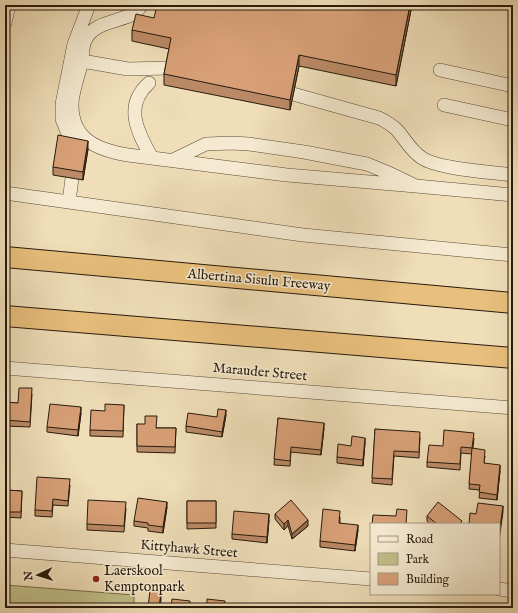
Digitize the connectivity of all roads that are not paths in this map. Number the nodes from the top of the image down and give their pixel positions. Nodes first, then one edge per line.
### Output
1 (9, 5) edge
2 (142, 5) edge
3 (89, 7) edge
4 (5, 23) edge
5 (103, 25) junction
6 (76, 60) junction
7 (168, 68) edge
8 (440, 70) dead end
9 (149, 84) dead end
10 (513, 86) edge
11 (293, 94) edge
12 (444, 106) dead end
13 (513, 120) edge
14 (73, 146) edge
15 (152, 158) junction
16 (173, 160) junction
17 (513, 175) edge
18 (72, 178) edge
19 (416, 186) junction
20 (5, 193) edge
21 (513, 195) edge
22 (69, 202) junction
23 (5, 252) edge
24 (513, 255) edge
25 (5, 257) edge
26 (55, 261) junction
27 (513, 303) edge
28 (5, 316) edge
29 (513, 358) edge
30 (5, 368) edge
31 (513, 408) edge
32 (5, 550) edge
33 (370, 579) edge
34 (500, 590) edge
35 (513, 591) edge

1 - 4 street
2 - 5 street
3 - 5 street
3 - 6 street
5 - 6 street
6 - 7 street
6 - 14 street
6 - 15 street
8 - 10 street
9 - 15 street
11 - 17 street
12 - 13 street
15 - 16 street
16 - 19 street
16 - 19 street
18 - 22 street
19 - 21 street
20 - 22 street
22 - 24 street
23 - 26 highway
25 - 26 highway, Albertina Sisulu Freeway
26 - 27 highway, Albertina Sisulu Freeway
28 - 29 highway
30 - 31 street, Marauder Street
32 - 33 street, Kittyhawk Street
34 - 35 street

